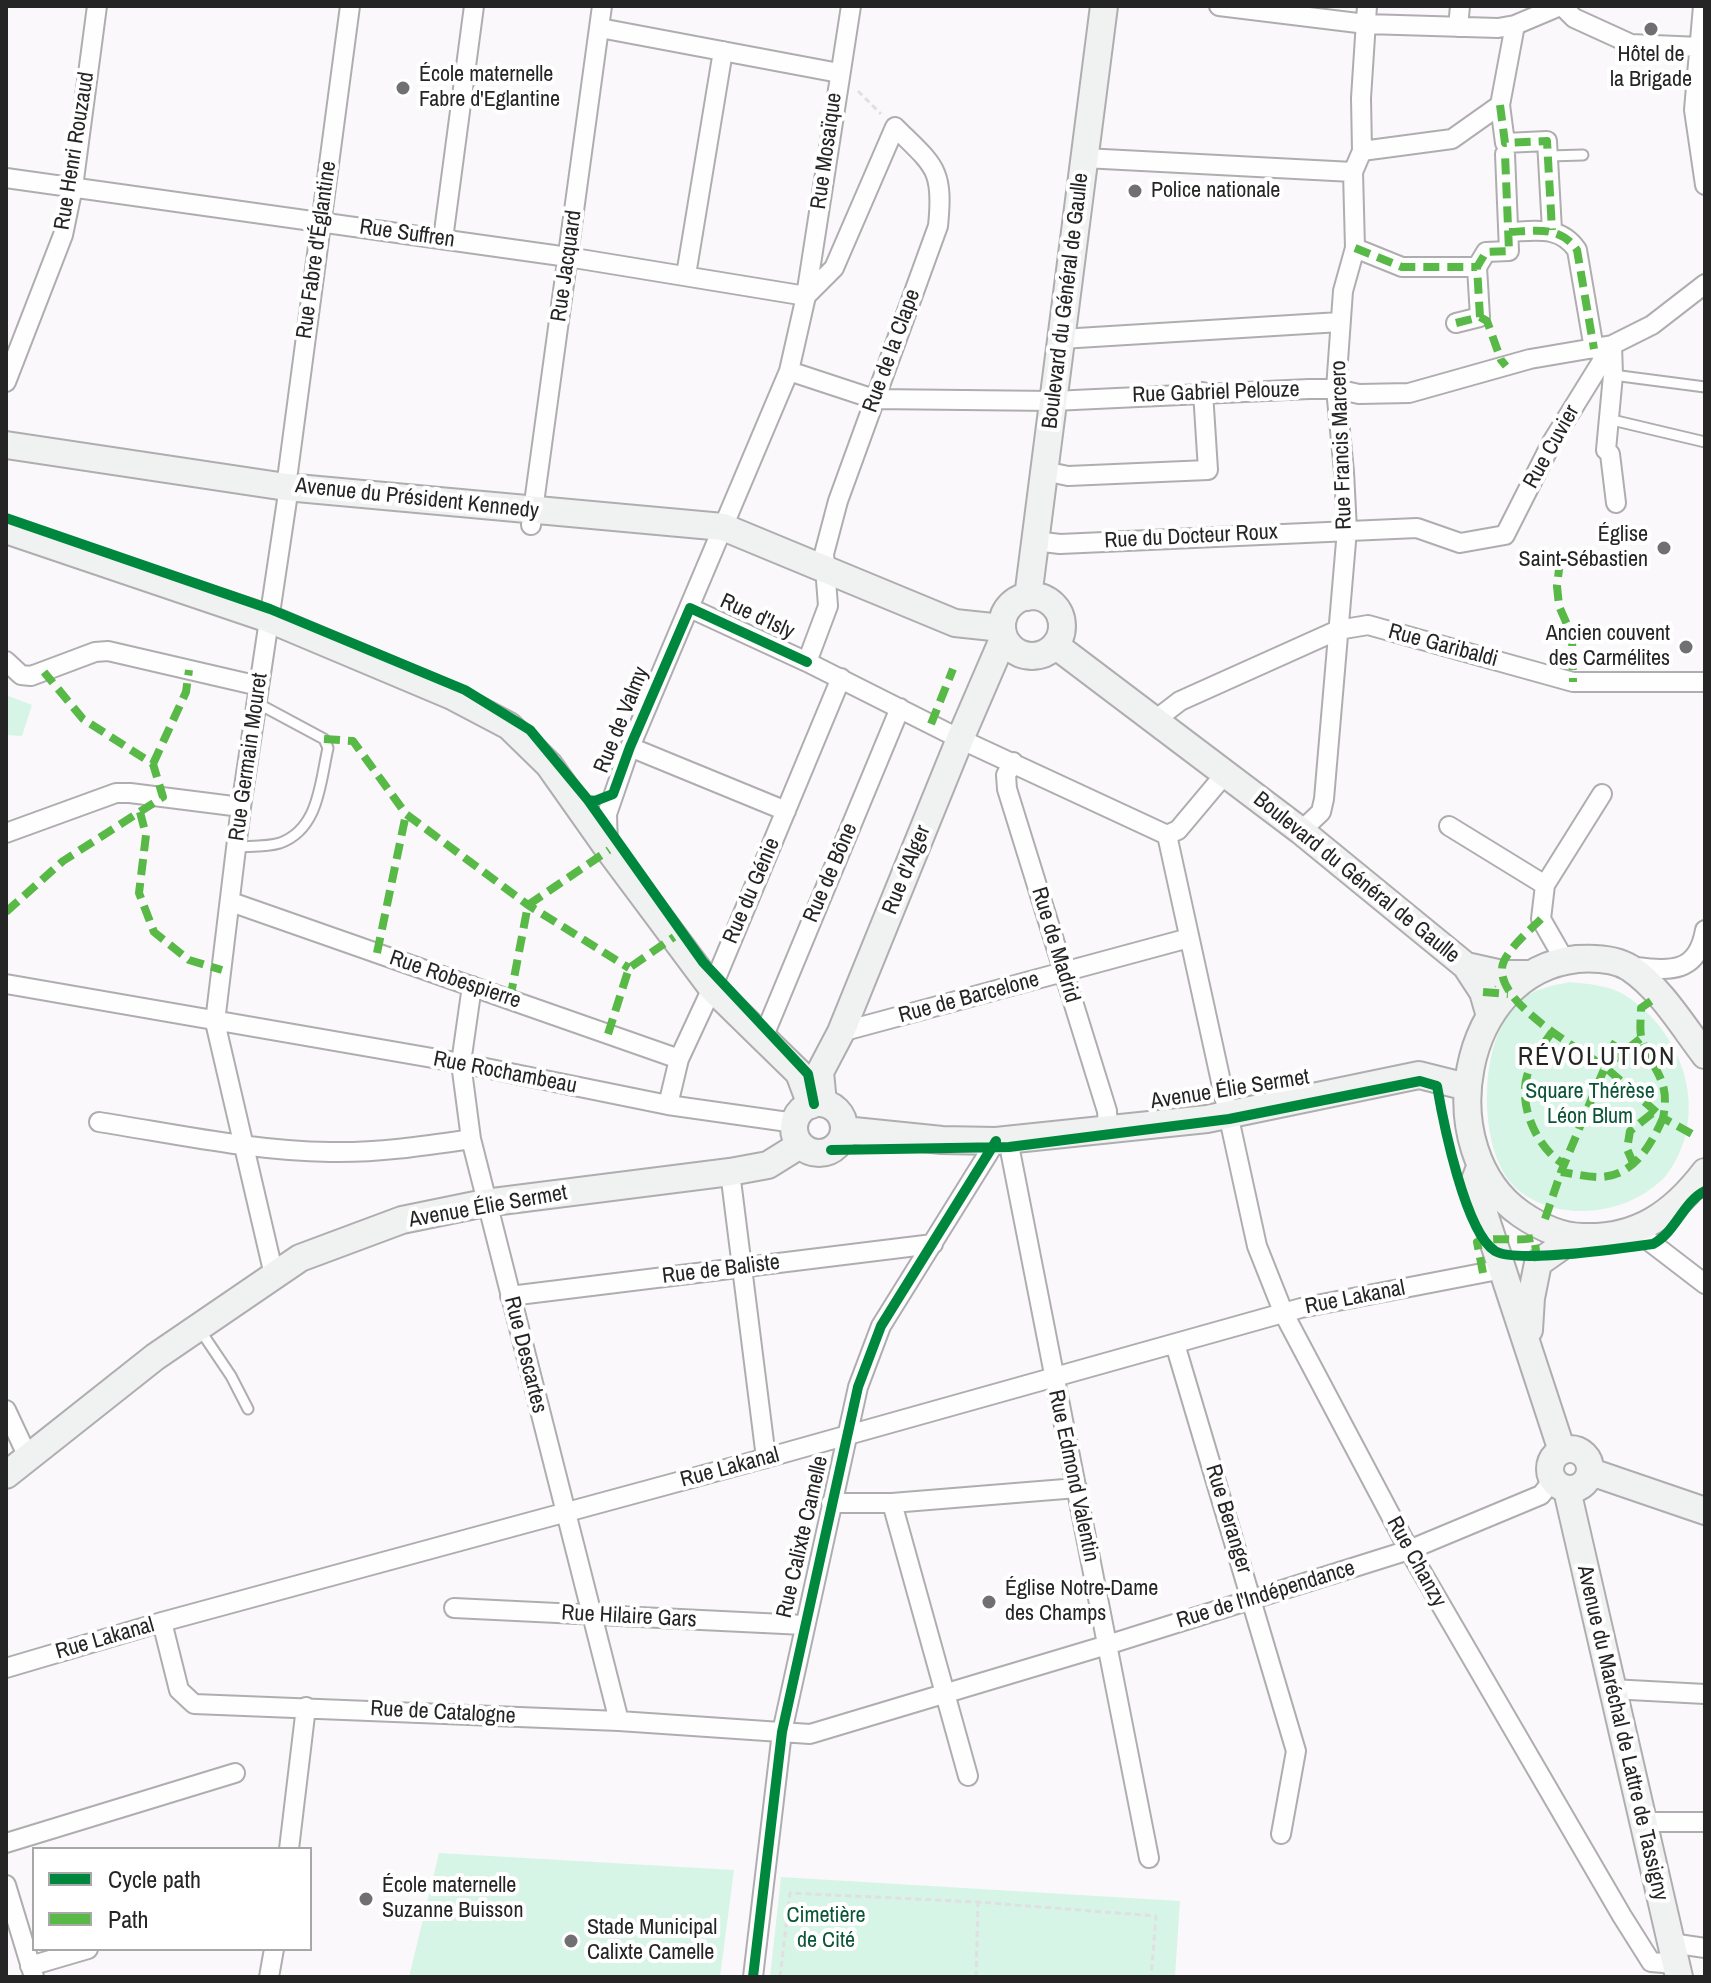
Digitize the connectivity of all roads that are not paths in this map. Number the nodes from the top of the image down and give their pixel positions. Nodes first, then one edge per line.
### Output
1 (97, 6) edge
2 (350, 6) edge
3 (474, 6) edge
4 (602, 6) edge
5 (851, 6) edge
6 (1104, 6) edge
7 (1219, 6) edge
8 (1460, 6) edge
9 (1568, 9) edge
10 (1366, 15) edge
11 (1704, 15) edge
12 (1515, 25) junction
13 (1458, 27) junction
14 (600, 28) junction
15 (1700, 47) junction
16 (723, 51) junction
17 (839, 73) junction
18 (1500, 105) junction
19 (1362, 151) junction
20 (1505, 154) dead end
21 (1583, 155) dead end
22 (1548, 156) junction
23 (1084, 158) junction
24 (1353, 172) junction
25 (6, 178) edge
26 (1705, 185) edge
27 (73, 187) junction
28 (321, 222) junction
29 (1552, 230) junction
30 (1509, 232) junction
31 (443, 239) junction
32 (1355, 248) junction
33 (568, 257) junction
34 (1477, 267) junction
35 (686, 275) junction
36 (1705, 284) edge
37 (806, 296) junction
38 (1340, 322) junction
39 (1456, 323) dead end
40 (1061, 339) junction
41 (1603, 347) junction
42 (789, 371) junction
43 (1604, 374) junction
44 (6, 382) edge
45 (1705, 387) edge
46 (1336, 389) junction
47 (1203, 392) junction
48 (874, 399) junction
49 (1053, 401) junction
50 (1608, 419) junction
51 (1705, 442) edge
52 (6, 445) edge
53 (6, 463) edge
54 (1044, 471) junction
55 (286, 493) junction
56 (1616, 503) dead end
57 (532, 518) junction
58 (6, 530) edge
59 (1347, 530) junction
60 (721, 534) junction
61 (1035, 541) junction
62 (824, 567) junction
63 (1028, 597) junction
64 (690, 608) junction
65 (269, 619) junction
66 (1338, 630) junction
67 (1003, 632) junction
68 (1055, 645) junction
69 (6, 661) edge
70 (807, 662) junction
71 (841, 678) junction
72 (1705, 682) edge
73 (258, 695) junction
74 (900, 708) junction
75 (1154, 721) junction
76 (960, 739) junction
77 (630, 747) junction
78 (1013, 762) junction
79 (1225, 774) junction
80 (1602, 794) dead end
81 (241, 807) junction
82 (786, 811) junction
83 (1449, 826) dead end
84 (1301, 831) junction
85 (6, 833) edge
86 (1167, 835) junction
87 (236, 847) junction
88 (609, 850) junction
89 (1545, 885) junction
90 (231, 902) junction
91 (1705, 930) edge
92 (1189, 938) junction
93 (1565, 961) junction
94 (1466, 966) junction
95 (1628, 966) junction
96 (1063, 972) junction
97 (1532, 974) junction
98 (6, 984) edge
99 (472, 986) junction
100 (712, 988) junction
101 (1490, 1016) junction
102 (215, 1022) junction
103 (841, 1032) junction
104 (763, 1038) junction
105 (1705, 1055) edge
106 (679, 1059) junction
107 (461, 1063) junction
108 (1467, 1087) junction
109 (668, 1105) junction
110 (1228, 1115) junction
111 (807, 1119) junction
112 (99, 1122) dead end
113 (1108, 1128) junction
114 (844, 1130) junction
115 (471, 1139) junction
116 (1002, 1140) junction
117 (244, 1145) junction
118 (1480, 1167) junction
119 (730, 1172) junction
120 (1704, 1174) edge
121 (485, 1203) junction
122 (1636, 1231) junction
123 (1575, 1237) junction
124 (933, 1244) junction
125 (741, 1267) junction
126 (1503, 1269) junction
127 (274, 1275) junction
128 (1705, 1284) edge
129 (510, 1296) junction
130 (1284, 1314) junction
131 (198, 1327) junction
132 (1528, 1341) junction
133 (1175, 1344) junction
134 (1053, 1377) junction
135 (248, 1409) dead end
136 (6, 1410) edge
137 (846, 1435) junction
138 (1562, 1451) junction
139 (28, 1457) junction
140 (766, 1458) junction
141 (1591, 1472) junction
142 (6, 1475) edge
143 (1560, 1485) junction
144 (1077, 1488) junction
145 (831, 1503) junction
146 (892, 1503) junction
147 (1705, 1511) edge
148 (564, 1513) junction
149 (1409, 1550) junction
150 (1253, 1600) junction
151 (454, 1608) dead end
152 (591, 1615) junction
153 (162, 1622) junction
154 (804, 1625) junction
155 (1107, 1645) junction
156 (6, 1668) edge
157 (1611, 1689) junction
158 (945, 1693) junction
159 (1705, 1694) edge
160 (306, 1707) junction
161 (619, 1721) junction
162 (782, 1732) junction
163 (235, 1773) dead end
164 (968, 1776) dead end
165 (1643, 1822) junction
166 (1705, 1822) edge
167 (1281, 1834) dead end
168 (6, 1843) edge
169 (289, 1847) edge
170 (1149, 1858) dead end
171 (6, 1885) edge
172 (1705, 1948) edge
173 (83, 1951) edge
174 (274, 1951) edge
175 (1675, 1961) edge
176 (32, 1972) edge
177 (269, 1977) edge
178 (753, 1977) edge

1 - 27 street, Rue Henri Rouzaud
2 - 28 street, Rue Fabre d'Églantine
3 - 31 street
4 - 14 street, Rue Jacquard
5 - 17 street, Rue Mosaïque
6 - 23 main road, Boulevard du Général de Gaulle
7 - 10 street
8 - 13 street
9 - 12 street
9 - 15 street
10 - 13 street
10 - 19 street, Rue Francis Marcero
11 - 15 street
12 - 13 street
12 - 18 street
14 - 16 street
14 - 33 street, Rue Jacquard
15 - 26 street
16 - 17 street
16 - 35 street
17 - 37 street, Rue Mosaïque
18 - 19 street
18 - 22 street
19 - 24 street, Rue Francis Marcero
20 - 30 street
21 - 22 lane
22 - 29 street
23 - 24 street
23 - 40 main road, Boulevard du Général de Gaulle
24 - 32 street, Rue Francis Marcero
25 - 27 street, Rue Suffren
27 - 28 street, Rue Suffren
27 - 44 street, Rue Henri Rouzaud
28 - 31 street, Rue Suffren
28 - 55 street, Rue Fabre d'Églantine
29 - 30 street
29 - 41 street
30 - 34 street
31 - 33 street, Rue Suffren
32 - 34 street
32 - 38 street, Rue Francis Marcero
33 - 35 street, Rue Suffren
33 - 57 street, Rue Jacquard
34 - 39 street
35 - 37 street, Rue Suffren
36 - 41 street
37 - 42 street, Rue de Valmy
37 - 48 street, Rue de la Clape
38 - 40 street
38 - 46 street, Rue Francis Marcero
40 - 49 main road, Boulevard du Général de Gaulle
41 - 43 street, Rue Cuvier
41 - 46 street, Rue Gabriel Pelouze
42 - 48 street, Rue Gabriel Pelouze
42 - 60 street, Rue de Valmy
43 - 45 lane
43 - 50 street
43 - 59 street, Rue Cuvier
46 - 47 street, Rue Gabriel Pelouze
46 - 59 street, Rue Francis Marcero
47 - 49 street, Rue Gabriel Pelouze
47 - 54 street
48 - 49 street, Rue Gabriel Pelouze
48 - 62 street, Rue de la Clape
49 - 54 main road, Boulevard du Général de Gaulle
50 - 51 lane
50 - 56 street
52 - 55 main road, Avenue du Président Kennedy
53 - 55 main road, Avenue du Président Kennedy
54 - 61 main road, Boulevard du Général de Gaulle
55 - 57 main road, Avenue du Président Kennedy
55 - 65 street, Rue Germain Mouret
57 - 60 main road, Avenue du Président Kennedy
58 - 65 main road
59 - 61 street, Rue du Docteur Roux
59 - 66 street, Rue Francis Marcero
60 - 62 main road, Avenue du Président Kennedy
60 - 64 street, Rue de Valmy
61 - 63 main road, Boulevard du Général de Gaulle
62 - 67 main road, Avenue du Président Kennedy
62 - 70 street, Rue de la Clape
63 - 67 main road
63 - 68 main road
64 - 70 street, Rue d'Isly
64 - 77 street, Rue de Valmy
65 - 73 street, Rue Germain Mouret
65 - 88 main road
66 - 72 street, Rue Garibaldi
66 - 75 street, Rue Garibaldi
66 - 84 street, Rue Francis Marcero
67 - 68 main road
67 - 76 main road, Rue d'Alger
68 - 75 main road, Boulevard du Général de Gaulle
69 - 73 street
70 - 71 street, Rue d'Isly
71 - 74 street, Rue d'Isly
71 - 82 street, Rue du Génie
73 - 81 street, Rue Germain Mouret
73 - 87 lane
74 - 76 street, Rue d'Isly
74 - 104 street, Rue de Bône
75 - 79 main road, Boulevard du Général de Gaulle
76 - 78 street, Rue d'Isly
76 - 103 main road, Rue d'Alger
77 - 82 street
77 - 88 street, Rue de Valmy
78 - 86 street, Rue d'Isly
78 - 96 street, Rue de Madrid
79 - 84 main road, Boulevard du Général de Gaulle
79 - 86 street
80 - 89 street
81 - 85 street
81 - 87 street, Rue Germain Mouret
82 - 100 street, Rue du Génie
83 - 89 street
84 - 94 main road, Boulevard du Général de Gaulle
86 - 92 street, Rue Chanzy
87 - 90 street, Rue Germain Mouret
88 - 100 main road
89 - 93 street
90 - 99 street, Rue Robespierre
90 - 102 street, Rue Germain Mouret
91 - 95 street
92 - 96 street, Rue de Barcelone
92 - 110 street, Rue Chanzy
93 - 95 main road
93 - 97 main road
94 - 97 main road, Boulevard du Général de Gaulle
94 - 101 main road, Boulevard du Général de Gaulle
95 - 105 main road
96 - 103 street, Rue de Barcelone
96 - 113 street, Rue de Madrid
97 - 101 main road
98 - 102 street, Rue Rochambeau
99 - 106 street, Rue Robespierre
99 - 107 street, Rue Descartes
100 - 104 main road
100 - 106 street, Rue du Génie
101 - 108 main road
102 - 107 street, Rue Rochambeau
102 - 117 street
103 - 111 main road, Rue d'Alger
104 - 111 main road
106 - 109 street, Rue du Génie
107 - 109 street, Rue Rochambeau
107 - 115 street, Rue Descartes
108 - 110 main road, Avenue Élie Sermet
108 - 118 main road
109 - 111 street, Rue Rochambeau
110 - 113 main road, Avenue Élie Sermet
110 - 130 street, Rue Chanzy
111 - 114 main road
111 - 114 main road
111 - 119 main road, Avenue Élie Sermet
112 - 117 street
113 - 116 main road, Avenue Élie Sermet
114 - 116 main road, Avenue Élie Sermet
115 - 117 street
115 - 121 street, Rue Descartes
116 - 124 street, Rue Calixte Camelle
116 - 134 street, Rue Edmond Valentin
117 - 127 street
118 - 123 main road
118 - 126 main road
119 - 121 main road, Avenue Élie Sermet
119 - 125 street
120 - 122 main road
121 - 127 main road, Avenue Élie Sermet
121 - 129 street, Rue Descartes
122 - 123 main road
122 - 128 street
123 - 132 main road
124 - 125 street, Rue de Baliste
124 - 137 street, Rue Calixte Camelle
125 - 129 street, Rue de Baliste
125 - 140 street
126 - 130 street, Rue Lakanal
126 - 132 main road
127 - 131 main road, Avenue Élie Sermet
129 - 148 street, Rue Descartes
130 - 133 street, Rue Lakanal
130 - 149 street, Rue Chanzy
131 - 135 lane
131 - 139 main road, Avenue Élie Sermet
132 - 138 main road
133 - 134 street, Rue Lakanal
133 - 150 street, Rue Beranger
134 - 137 street, Rue Lakanal
134 - 144 street, Rue Edmond Valentin
136 - 139 street
137 - 140 street, Rue Lakanal
137 - 145 street, Rue Calixte Camelle
138 - 141 main road
138 - 143 main road
139 - 142 main road, Avenue Élie Sermet
140 - 148 street, Rue Lakanal
141 - 143 main road
141 - 147 main road
143 - 149 street, Rue de l'Indépendance
143 - 157 main road, Avenue du Maréchal de Lattre de Tassigny
144 - 146 street
144 - 155 street, Rue Edmond Valentin
145 - 146 street
145 - 154 street, Rue Calixte Camelle
146 - 158 street
148 - 152 street, Rue Descartes
148 - 153 street, Rue Lakanal
149 - 150 street, Rue de l'Indépendance
149 - 175 street, Rue Chanzy
150 - 155 street, Rue de l'Indépendance
150 - 167 street, Rue Beranger
151 - 152 street, Rue Hilaire Gars
152 - 154 street, Rue Hilaire Gars
152 - 161 street, Rue Descartes
153 - 156 street, Rue Lakanal
153 - 160 street, Rue de Catalogne
154 - 162 street, Rue Calixte Camelle
155 - 158 street, Rue de l'Indépendance
155 - 170 street, Rue Edmond Valentin
157 - 159 street
157 - 165 main road, Avenue du Maréchal de Lattre de Tassigny
158 - 162 street, Rue de l'Indépendance
158 - 164 street
160 - 161 street, Rue de Catalogne
160 - 169 street
161 - 162 street, Rue de Catalogne
162 - 178 street, Rue Calixte Camelle
163 - 168 street
165 - 166 street
165 - 175 main road, Avenue du Maréchal de Lattre de Tassigny
171 - 176 street
172 - 175 street
173 - 176 street
174 - 177 street

